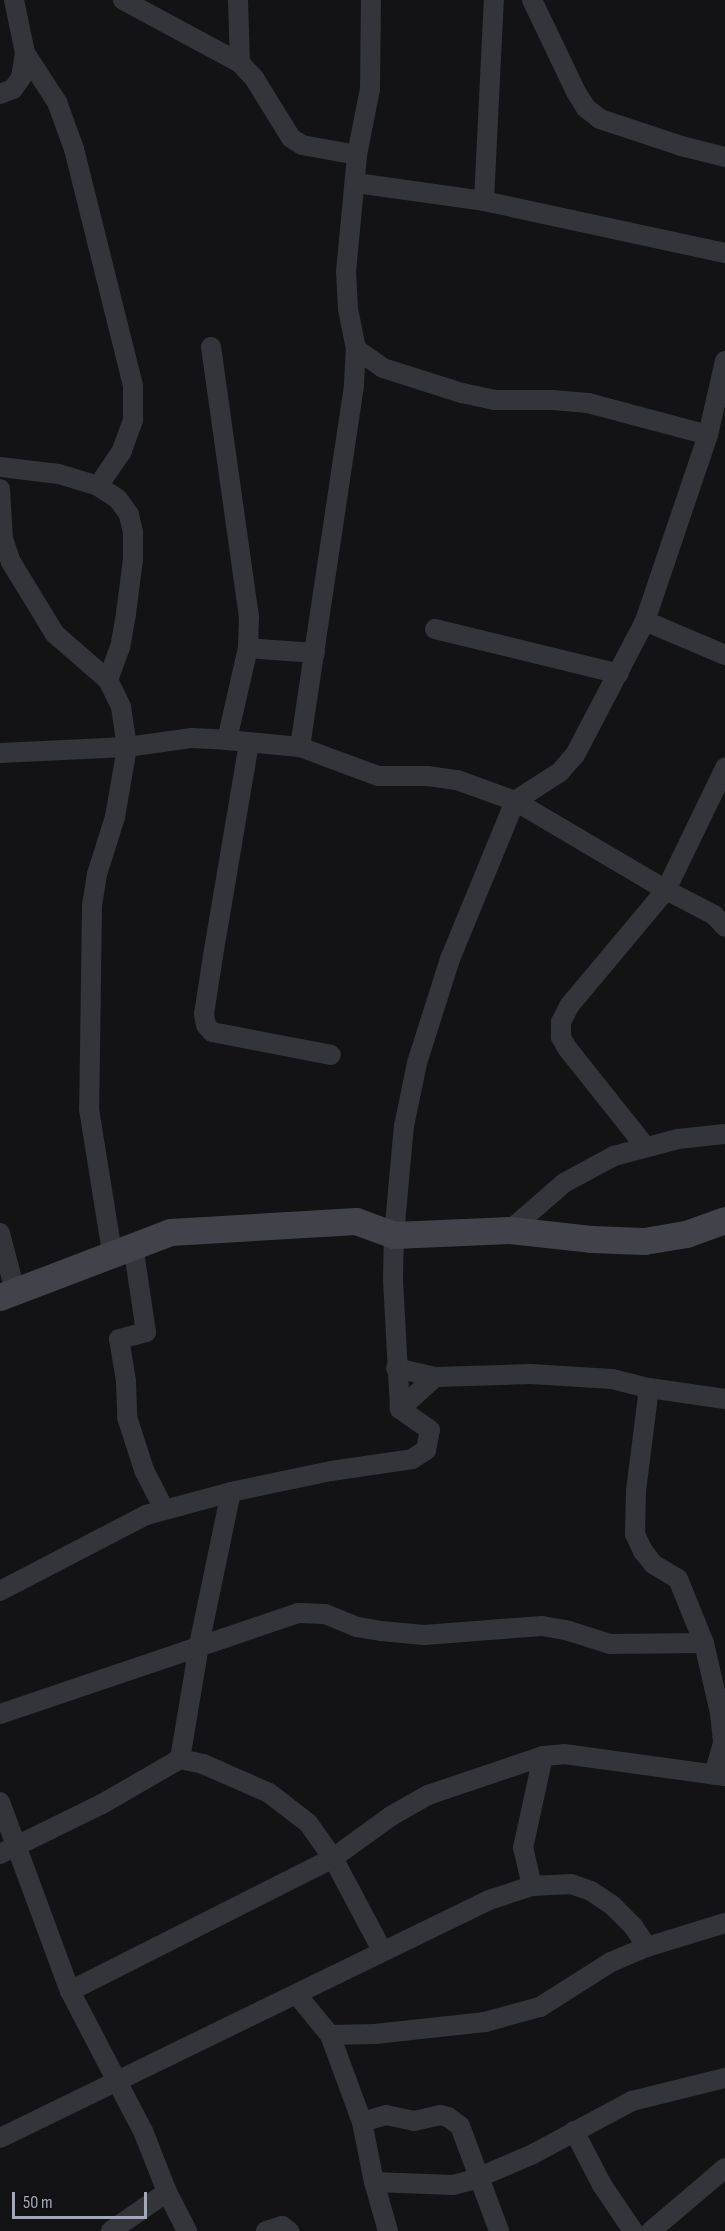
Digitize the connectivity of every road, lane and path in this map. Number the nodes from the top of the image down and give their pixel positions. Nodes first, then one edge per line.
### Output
1 (123, 0) edge
2 (238, 0) edge
3 (370, 0) edge
4 (494, 0) edge
5 (532, 0) edge
6 (12, 2) edge
7 (25, 53) junction
8 (240, 63) junction
9 (0, 94) edge
10 (357, 154) junction
11 (725, 157) edge
12 (356, 183) junction
13 (484, 201) junction
14 (725, 253) edge
15 (211, 347) dead end
16 (356, 349) junction
17 (383, 368) junction
18 (724, 370) edge
19 (354, 384) junction
20 (708, 435) junction
21 (0, 467) edge
22 (98, 486) junction
23 (0, 489) edge
24 (645, 621) junction
25 (435, 629) dead end
26 (248, 648) junction
27 (315, 653) junction
28 (725, 655) edge
29 (619, 674) junction
30 (108, 680) junction
31 (227, 740) junction
32 (249, 742) junction
33 (127, 747) junction
34 (300, 747) junction
35 (0, 753) edge
36 (725, 768) edge
37 (515, 801) junction
38 (666, 890) junction
39 (725, 927) edge
40 (332, 1055) dead end
41 (725, 1134) edge
42 (645, 1146) junction
43 (725, 1220) edge
44 (510, 1230) junction
45 (0, 1233) edge
46 (394, 1235) junction
47 (123, 1249) junction
48 (8, 1294) edge
49 (396, 1368) junction
50 (435, 1377) junction
51 (649, 1388) junction
52 (725, 1399) edge
53 (400, 1409) junction
54 (231, 1492) junction
55 (164, 1509) junction
56 (0, 1591) edge
57 (200, 1645) junction
58 (712, 1655) edge
59 (0, 1714) edge
60 (543, 1756) junction
61 (180, 1759) junction
62 (719, 1776) edge
63 (0, 1802) edge
64 (7, 1850) edge
65 (333, 1858) junction
66 (532, 1886) junction
67 (725, 1923) edge
68 (647, 1947) junction
69 (382, 1950) junction
70 (70, 1991) junction
71 (297, 1995) junction
72 (330, 2036) junction
73 (725, 2078) edge
74 (117, 2082) junction
75 (362, 2122) junction
76 (574, 2131) junction
77 (0, 2138) edge
78 (725, 2169) edge
79 (480, 2178) junction
80 (374, 2182) junction
81 (167, 2192) junction
82 (111, 2231) edge
83 (187, 2231) edge
84 (266, 2231) edge
85 (290, 2231) edge
86 (388, 2231) edge
87 (499, 2231) edge
88 (633, 2231) edge
89 (651, 2231) edge

1 - 8 street
2 - 8 street
3 - 10 street
4 - 13 street
5 - 11 street
6 - 7 street
7 - 9 street
7 - 22 street
8 - 10 street
10 - 12 street
12 - 13 street
12 - 16 street
13 - 14 street
15 - 26 street
16 - 17 street
16 - 19 street
17 - 19 street
17 - 20 street
18 - 20 street
19 - 27 street
20 - 24 street
21 - 22 street
22 - 30 street
23 - 30 street
24 - 28 street
24 - 29 street
25 - 29 street
26 - 27 street
26 - 31 street
27 - 34 street
29 - 37 street
30 - 33 street
31 - 32 street
31 - 33 street
32 - 34 street
32 - 40 street
33 - 35 street
33 - 47 street
34 - 37 street
36 - 38 street
37 - 38 street
37 - 46 street
38 - 39 street
38 - 42 street
41 - 42 street
42 - 44 street
43 - 44 street
44 - 46 street
45 - 48 street
46 - 47 street
46 - 49 street
47 - 48 street
47 - 55 street
49 - 50 street
49 - 53 street
50 - 51 street
50 - 53 street
51 - 52 street
51 - 58 street
53 - 54 street
54 - 55 street
54 - 57 street
55 - 56 street
57 - 58 street
57 - 59 street
57 - 61 street
58 - 62 street
60 - 62 street
60 - 65 street
60 - 66 street
61 - 64 street
61 - 65 street
63 - 64 street
64 - 70 street
65 - 69 street
65 - 70 street
66 - 68 street
66 - 69 street
67 - 68 street
68 - 72 street
69 - 71 street
70 - 74 street
71 - 72 street
71 - 74 street
72 - 75 street
73 - 76 street
74 - 77 street
74 - 81 street
75 - 79 street
75 - 80 street
76 - 79 street
76 - 88 street
78 - 89 street
79 - 80 street
79 - 87 street
80 - 86 street
81 - 82 street
81 - 83 street
84 - 85 street

